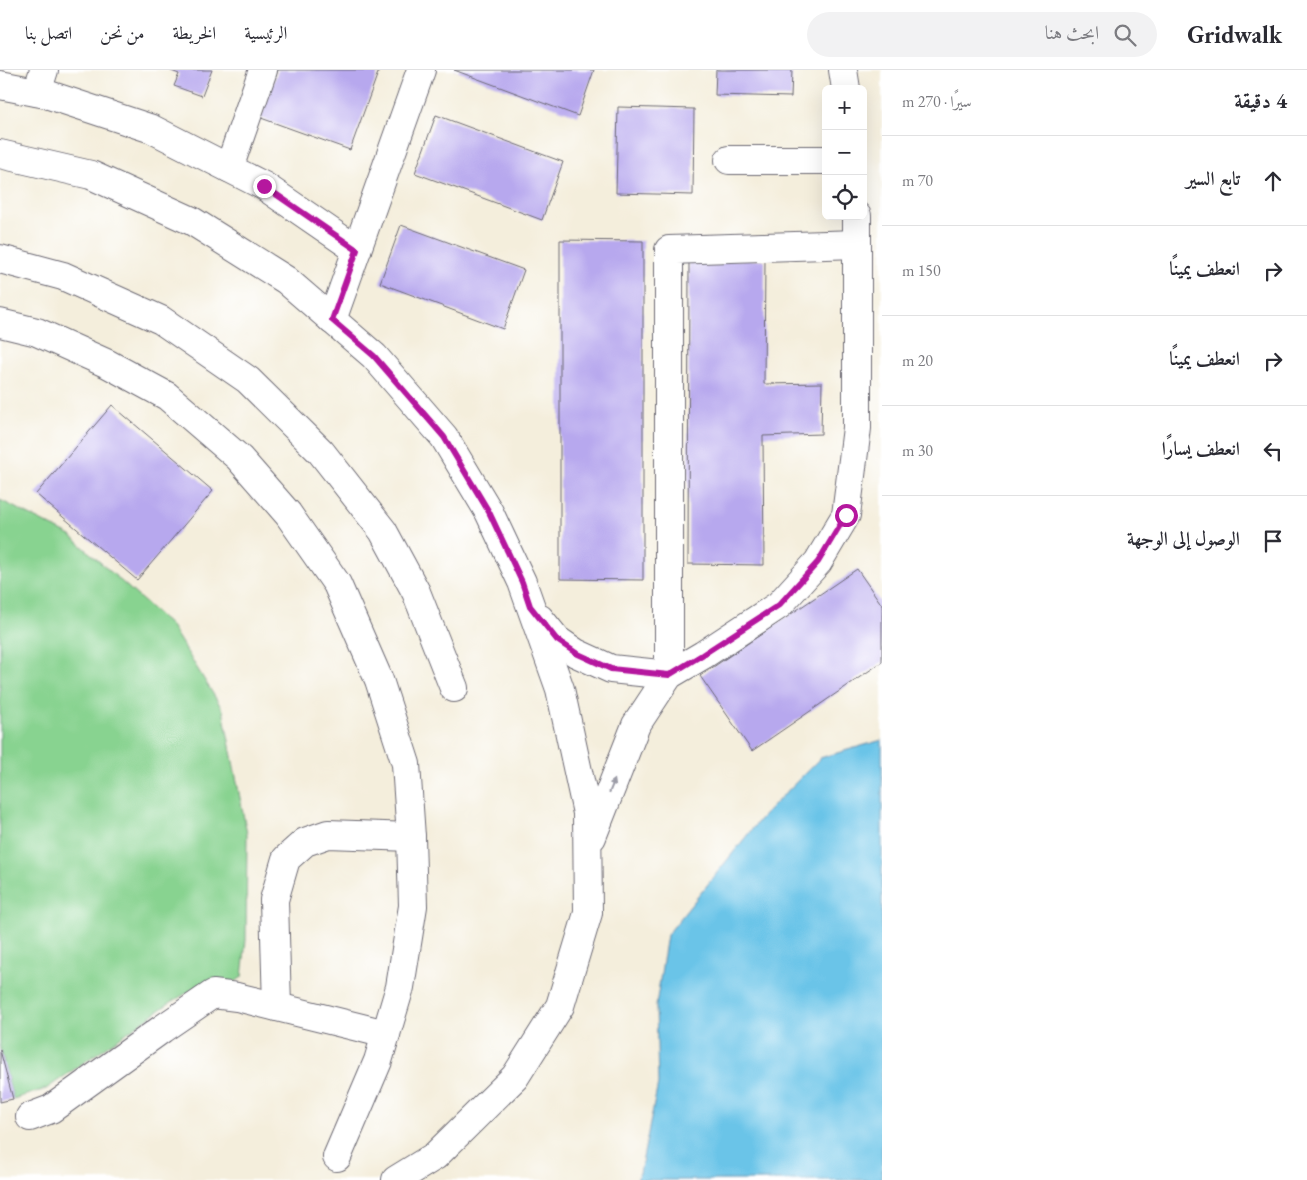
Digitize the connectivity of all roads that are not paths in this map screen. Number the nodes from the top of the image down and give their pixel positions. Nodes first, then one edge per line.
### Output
1 (264, 70) edge
2 (422, 70) edge
3 (843, 70) edge
4 (41, 81) edge
5 (0, 85) edge
6 (845, 85) edge
7 (0, 154) edge
8 (729, 160) dead end
9 (822, 160) edge
10 (229, 168) junction
11 (857, 220) edge
12 (857, 244) junction
13 (357, 250) junction
14 (0, 259) edge
15 (332, 320) junction
16 (0, 323) edge
17 (530, 606) junction
18 (669, 675) junction
19 (454, 688) dead end
20 (411, 837) junction
21 (587, 848) junction
22 (277, 1007) junction
23 (386, 1034) junction
24 (30, 1117) dead end
25 (337, 1156) dead end
26 (396, 1180) edge

1 - 10 street
2 - 13 street
3 - 6 street
4 - 5 street
4 - 10 street
7 - 15 street
8 - 9 street
10 - 13 street
11 - 12 street
12 - 18 street
12 - 18 street
13 - 15 street
14 - 19 street
15 - 17 street
16 - 20 street
17 - 18 street
17 - 21 street
21 -> 18 street
20 - 22 street
20 - 23 street
21 - 26 street
22 - 23 street
22 - 24 street
23 - 25 street

